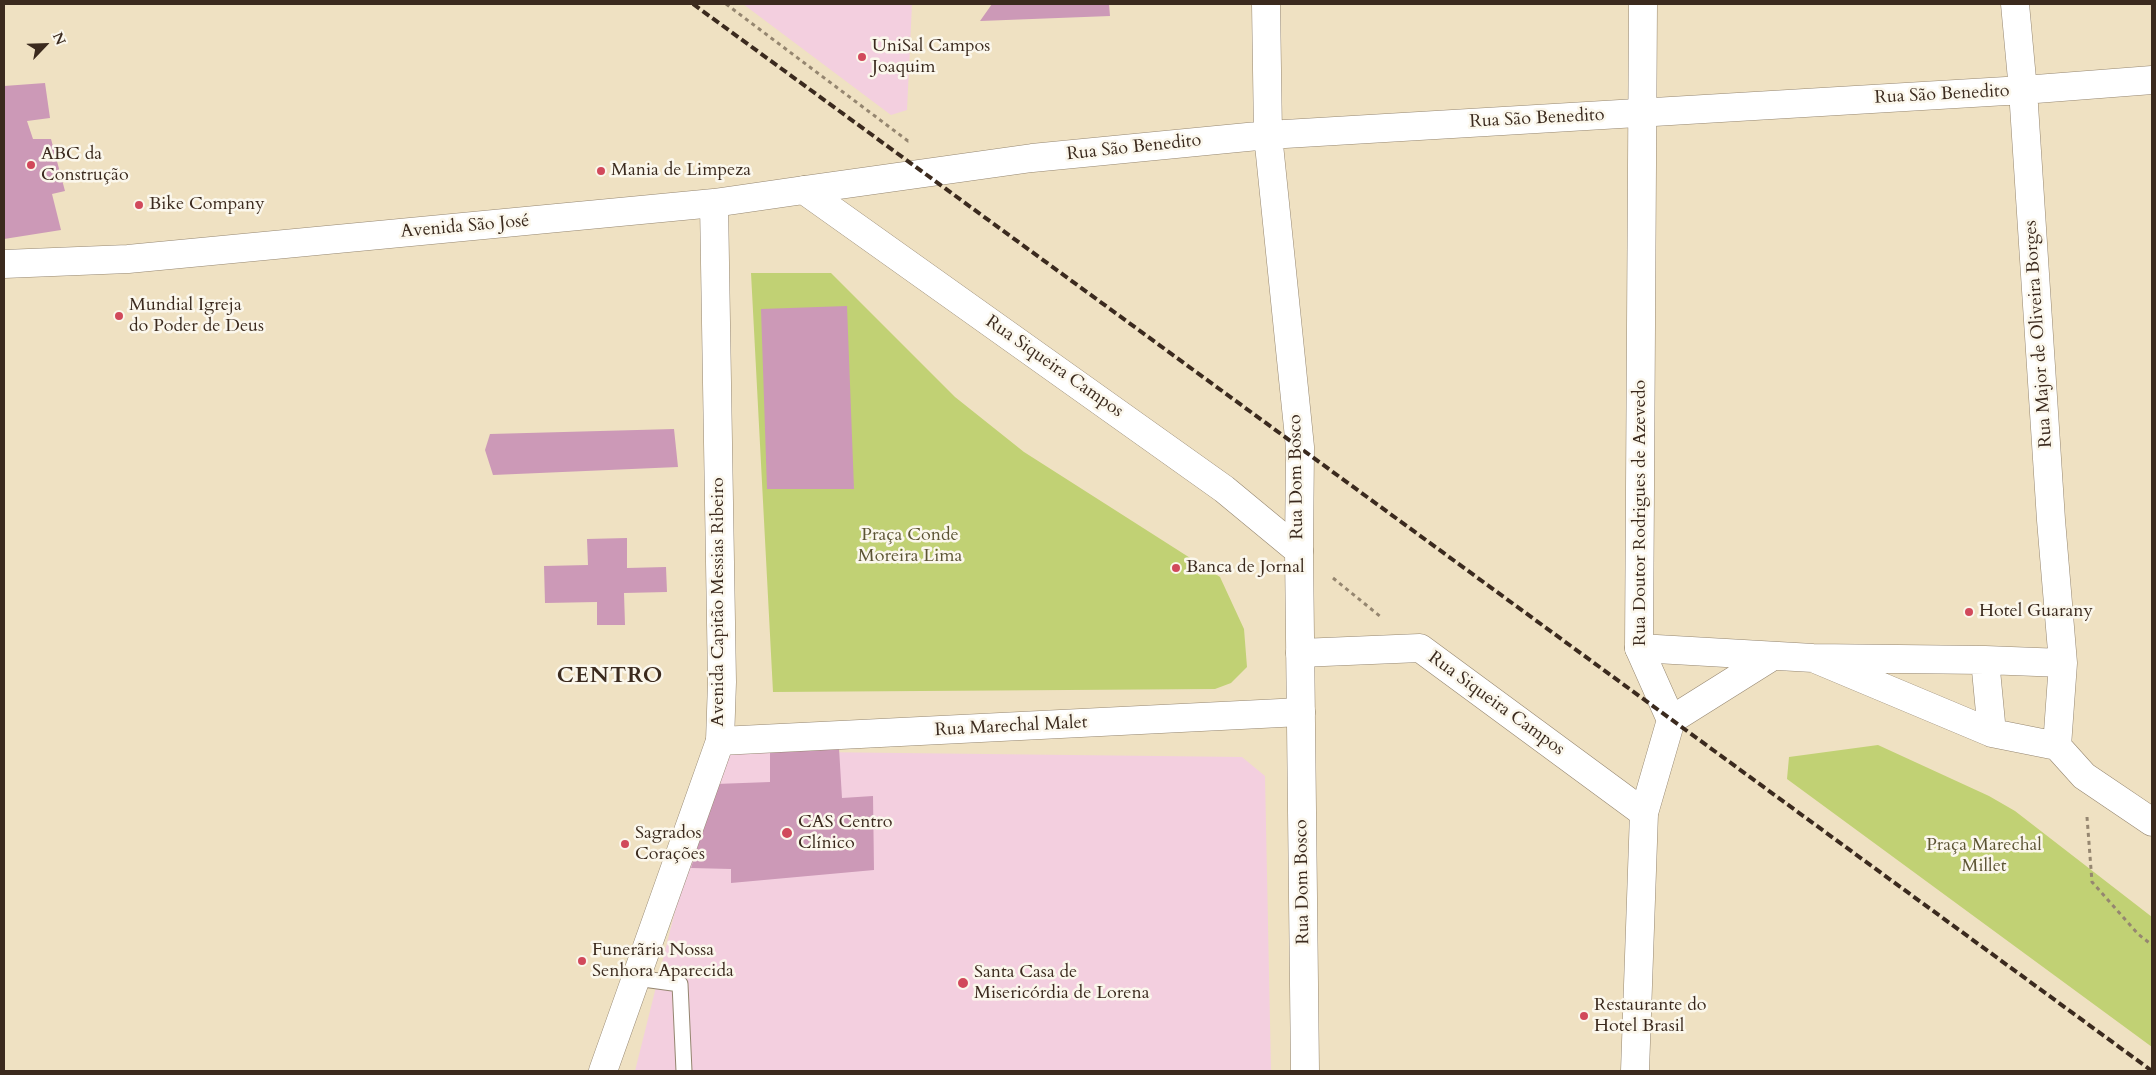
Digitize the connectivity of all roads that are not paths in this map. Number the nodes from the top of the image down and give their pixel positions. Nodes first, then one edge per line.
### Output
1 (1266, 4) edge
2 (1642, 4) edge
3 (2015, 4) edge
4 (2152, 80) edge
5 (2023, 90) junction
6 (1641, 113) junction
7 (1268, 135) junction
8 (924, 173) joint
9 (804, 190) junction
10 (714, 203) junction
11 (4, 264) edge
12 (1298, 550) junction
13 (1639, 648) junction
14 (1300, 653) junction
15 (1773, 656) junction
16 (1813, 658) junction
17 (1984, 660) junction
18 (2063, 663) junction
19 (1301, 712) junction
20 (1671, 720) junction
21 (1992, 733) junction
22 (720, 741) junction
23 (2057, 746) junction
24 (1644, 813) junction
25 (2152, 822) edge
26 (636, 978) junction
27 (603, 1071) edge
28 (684, 1071) edge
29 (1305, 1071) edge
30 (1635, 1071) edge

1 - 7 street, Rua Dom Bosco
2 - 6 street, Rua Doutor Rodrigues de Azevedo
3 - 5 street, Rua Major de Oliveira Borges
4 - 5 street, Rua São Benedito
5 - 6 street, Rua São Benedito
5 - 18 street, Rua Major de Oliveira Borges
6 - 7 street, Rua São Benedito
6 - 13 street, Rua Doutor Rodrigues de Azevedo
7 - 8 street, Rua São Benedito
7 - 12 street, Rua Dom Bosco
8 - 9 street, Avenida São José
9 - 10 street, Avenida São José
9 - 12 street, Rua Siqueira Campos
10 - 11 street, Avenida São José
10 - 22 street, Avenida Capitão Messias Ribeiro
12 - 14 street, Rua Dom Bosco
13 - 15 street
13 - 20 street, Rua Doutor Rodrigues de Azevedo
14 - 19 street, Rua Dom Bosco
14 - 24 street, Rua Siqueira Campos
15 - 16 street
15 - 20 street
16 - 17 street
16 - 21 street
17 - 18 street
17 - 21 street
18 - 23 street, Rua Major de Oliveira Borges
19 - 22 street, Rua Marechal Malet
19 - 29 street, Rua Dom Bosco
20 - 24 street
21 - 23 street
22 - 26 street, Avenida Capitão Messias Ribeiro
23 - 25 street
24 - 30 street
26 - 27 street, Avenida Capitão Messias Ribeiro
26 - 28 lane

